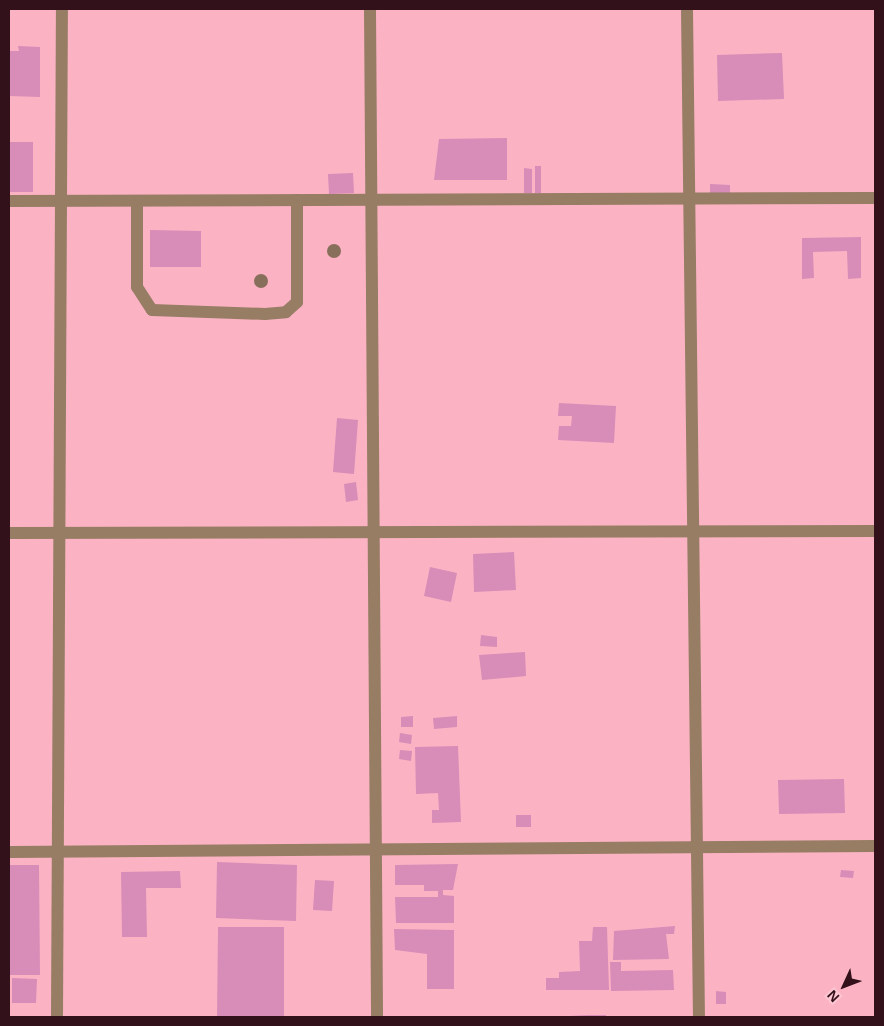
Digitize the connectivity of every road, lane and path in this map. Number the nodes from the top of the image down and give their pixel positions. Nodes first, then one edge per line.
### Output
1 (62, 9) edge
2 (370, 9) edge
3 (687, 9) edge
4 (875, 198) edge
5 (690, 199) junction
6 (297, 200) junction
7 (372, 200) junction
8 (9, 201) edge
9 (61, 201) junction
10 (137, 201) junction
11 (694, 531) junction
12 (875, 531) edge
13 (374, 532) junction
14 (9, 533) edge
15 (60, 533) junction
16 (875, 846) edge
17 (697, 847) junction
18 (376, 850) junction
19 (9, 852) edge
20 (58, 852) junction
21 (57, 1017) edge
22 (377, 1017) edge
23 (699, 1017) edge

1 - 9 street
2 - 7 street
3 - 5 street
4 - 5 street
5 - 7 street
5 - 11 street
6 - 7 street
6 - 10 street
6 - 10 street
7 - 13 street
8 - 9 street
9 - 10 street
9 - 15 street
11 - 12 street
11 - 13 street
11 - 17 street
13 - 15 street
13 - 18 street
14 - 15 street
15 - 20 street
16 - 17 street
17 - 18 street
17 - 23 street
18 - 20 street
18 - 22 street
19 - 20 street
20 - 21 street

